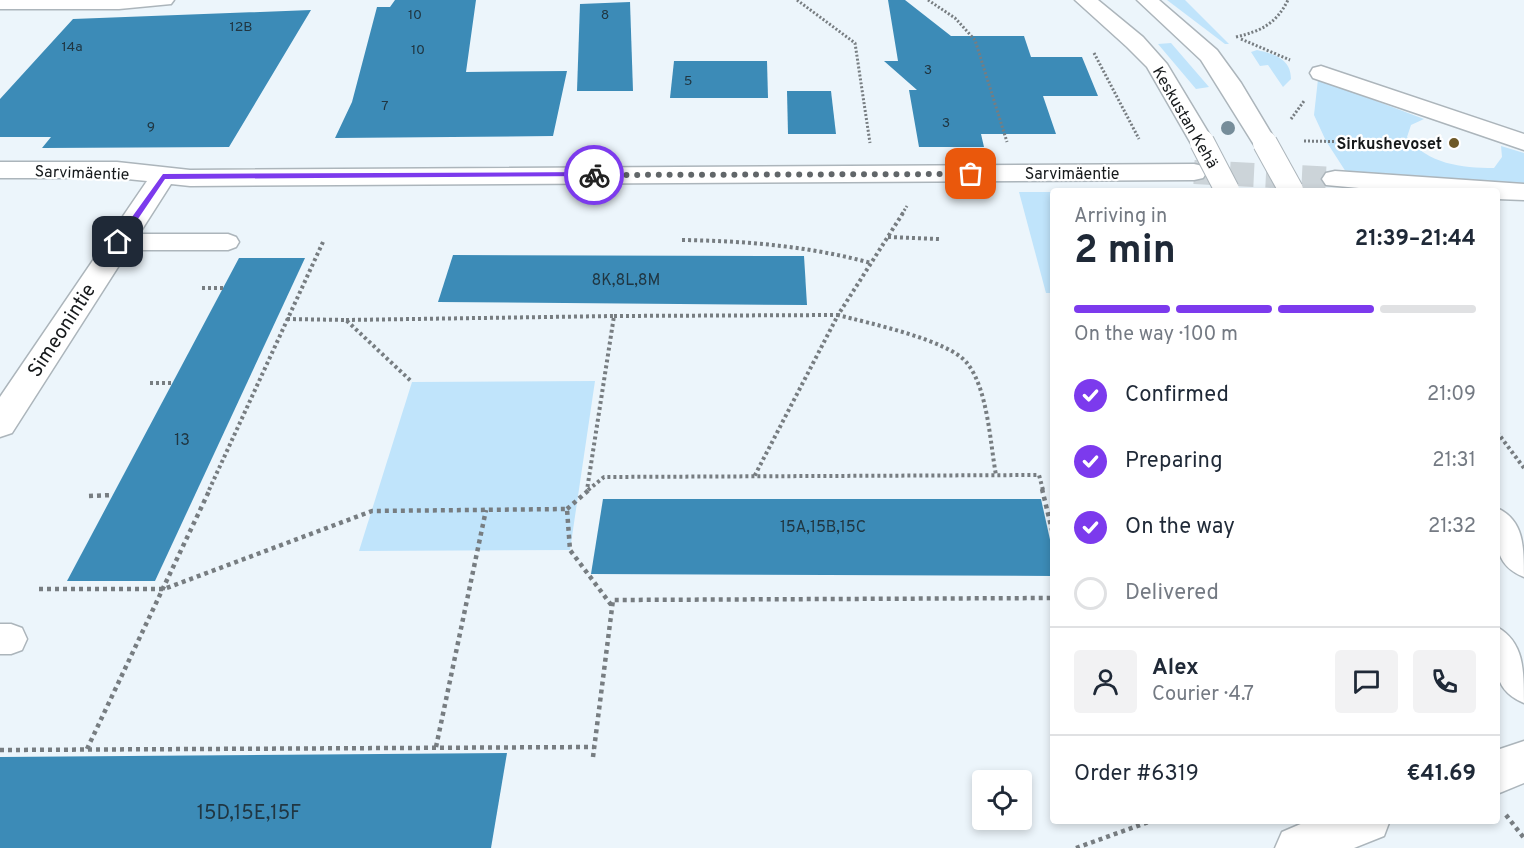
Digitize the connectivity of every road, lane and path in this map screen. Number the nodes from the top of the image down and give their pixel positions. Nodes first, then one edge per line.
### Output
1 (164, 0) edge
2 (797, 0) edge
3 (928, 0) edge
4 (1085, 0) edge
5 (1147, 0) edge
6 (1288, 0) edge
7 (0, 3) edge
8 (1094, 52) dead end
9 (1321, 73) joint
10 (1516, 139) edge
11 (1302, 141) dead end
12 (1426, 142) dead end
13 (1008, 147) dead end
14 (0, 170) edge
15 (1194, 172) tunnel mouth
16 (1146, 173) junction
17 (875, 174) junction
18 (927, 174) junction
19 (163, 177) junction
20 (1335, 179) tunnel mouth
21 (1226, 188) edge
22 (1290, 188) edge
23 (1460, 188) edge
24 (1500, 191) edge
25 (1516, 192) edge
26 (887, 237) junction
27 (941, 237) dead end
28 (682, 240) dead end
29 (118, 242) junction
30 (228, 242) dead end
31 (322, 242) dead end
32 (871, 263) junction
33 (202, 288) dead end
34 (223, 288) dead end
35 (395, 311) dead end
36 (838, 315) junction
37 (614, 316) junction
38 (287, 319) junction
39 (392, 319) junction
40 (346, 320) junction
41 (412, 382) dead end
42 (150, 383) dead end
43 (172, 383) dead end
44 (0, 424) edge
45 (1500, 436) edge
46 (1523, 466) edge
47 (996, 475) junction
48 (754, 477) junction
49 (587, 492) junction
50 (113, 495) dead end
51 (89, 496) dead end
52 (567, 509) junction
53 (486, 510) junction
54 (1050, 521) edge
55 (1500, 528) edge
56 (1524, 560) edge
57 (39, 589) dead end
58 (164, 589) junction
59 (1050, 598) edge
60 (612, 606) junction
61 (1500, 650) edge
62 (1524, 683) edge
63 (436, 747) junction
64 (594, 747) junction
65 (87, 749) junction
66 (0, 750) edge
67 (593, 757) dead end
68 (1524, 762) edge
69 (1500, 791) edge
70 (1143, 824) edge
71 (1358, 824) edge
72 (1524, 838) edge
73 (1076, 848) edge
74 (1298, 848) edge

1 - 7 street
2 - 17 path
3 - 13 path
4 - 21 street, Keskustan Kehä, bridge
5 - 22 street, bridge
6 - 9 path
8 - 16 path
9 - 10 street
11 - 12 path
14 - 19 street, Sarvimäentie
15 - 16 street, Sarvimäentie
16 - 18 street, Sarvimäentie
17 - 18 street, Sarvimäentie
17 - 19 street, Sarvimäentie
18 - 26 path
19 - 29 street, Simeonintie
20 - 23 street
24 - 25 street
26 - 27 path
26 - 32 path
28 - 32 path
29 - 30 lane
29 - 44 street, Simeonintie
31 - 38 path
32 - 36 path
33 - 34 path
35 - 39 path
36 - 37 path
36 - 47 path
36 - 48 path
37 - 39 path
37 - 49 path
38 - 40 path
38 - 58 path
39 - 40 path
40 - 41 path
42 - 43 path
45 - 46 path
47 - 48 path
47 - 54 path
48 - 49 path
49 - 52 path
50 - 51 path
52 - 53 path
52 - 60 path
53 - 58 path
53 - 63 path
55 - 56 street
57 - 58 path
58 - 65 path
59 - 60 path
60 - 64 path
61 - 62 street
63 - 64 path
63 - 65 path
64 - 67 path
65 - 66 path
68 - 69 street
69 - 72 path
70 - 73 path
71 - 74 street

